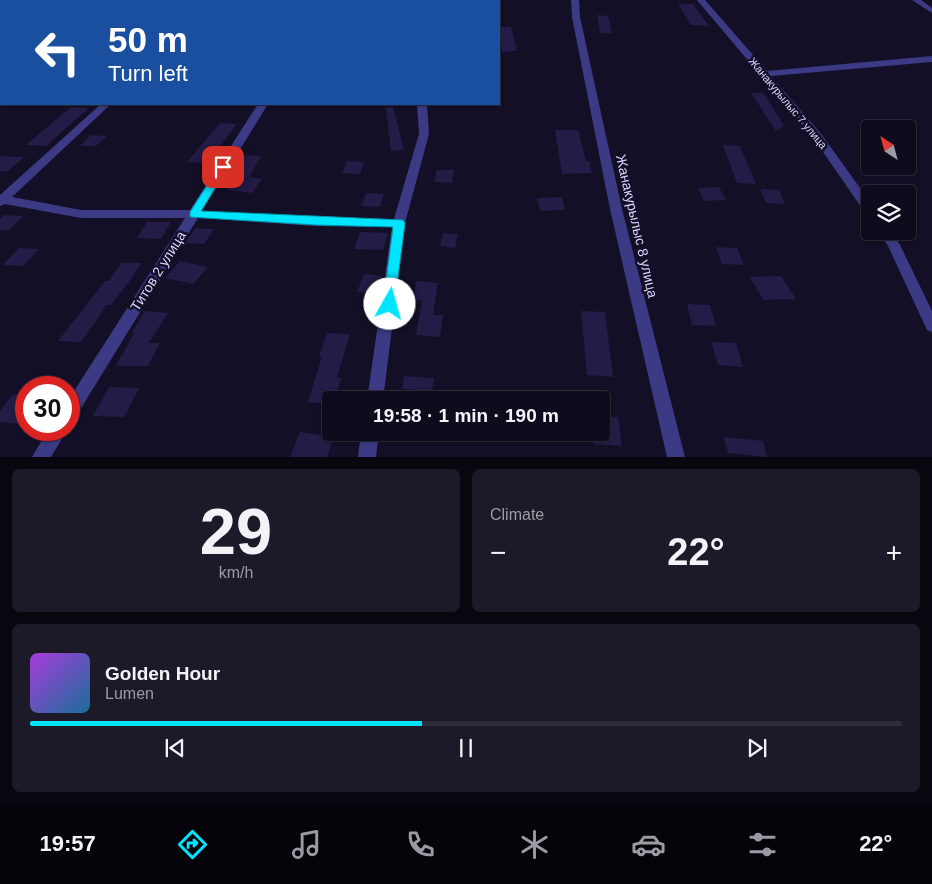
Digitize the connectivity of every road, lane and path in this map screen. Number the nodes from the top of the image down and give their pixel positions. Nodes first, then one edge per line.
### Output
1 (575, 0) edge
2 (701, 0) edge
3 (916, 0) edge
4 (932, 11) edge
5 (932, 58) edge
6 (765, 74) junction
7 (105, 105) edge
8 (262, 105) edge
9 (422, 105) edge
10 (861, 198) edge
11 (1, 200) edge
12 (194, 214) junction
13 (399, 223) junction
14 (890, 240) edge
15 (932, 326) edge
16 (376, 391) edge
17 (80, 395) edge
18 (51, 441) edge
19 (369, 441) edge
20 (41, 456) edge
21 (367, 456) edge
22 (676, 456) edge

1 - 22 street, Жанакурылыс 8 улица
2 - 6 street, Жанакурылыс 7 улица
3 - 4 street
5 - 6 street
6 - 10 street, Жанакурылыс 7 улица
7 - 11 street
8 - 12 street, Титов 2 улица
9 - 13 street
11 - 12 street
12 - 13 street
12 - 17 street, Титов 2 улица
13 - 16 street
14 - 15 street
18 - 20 street
19 - 21 street

